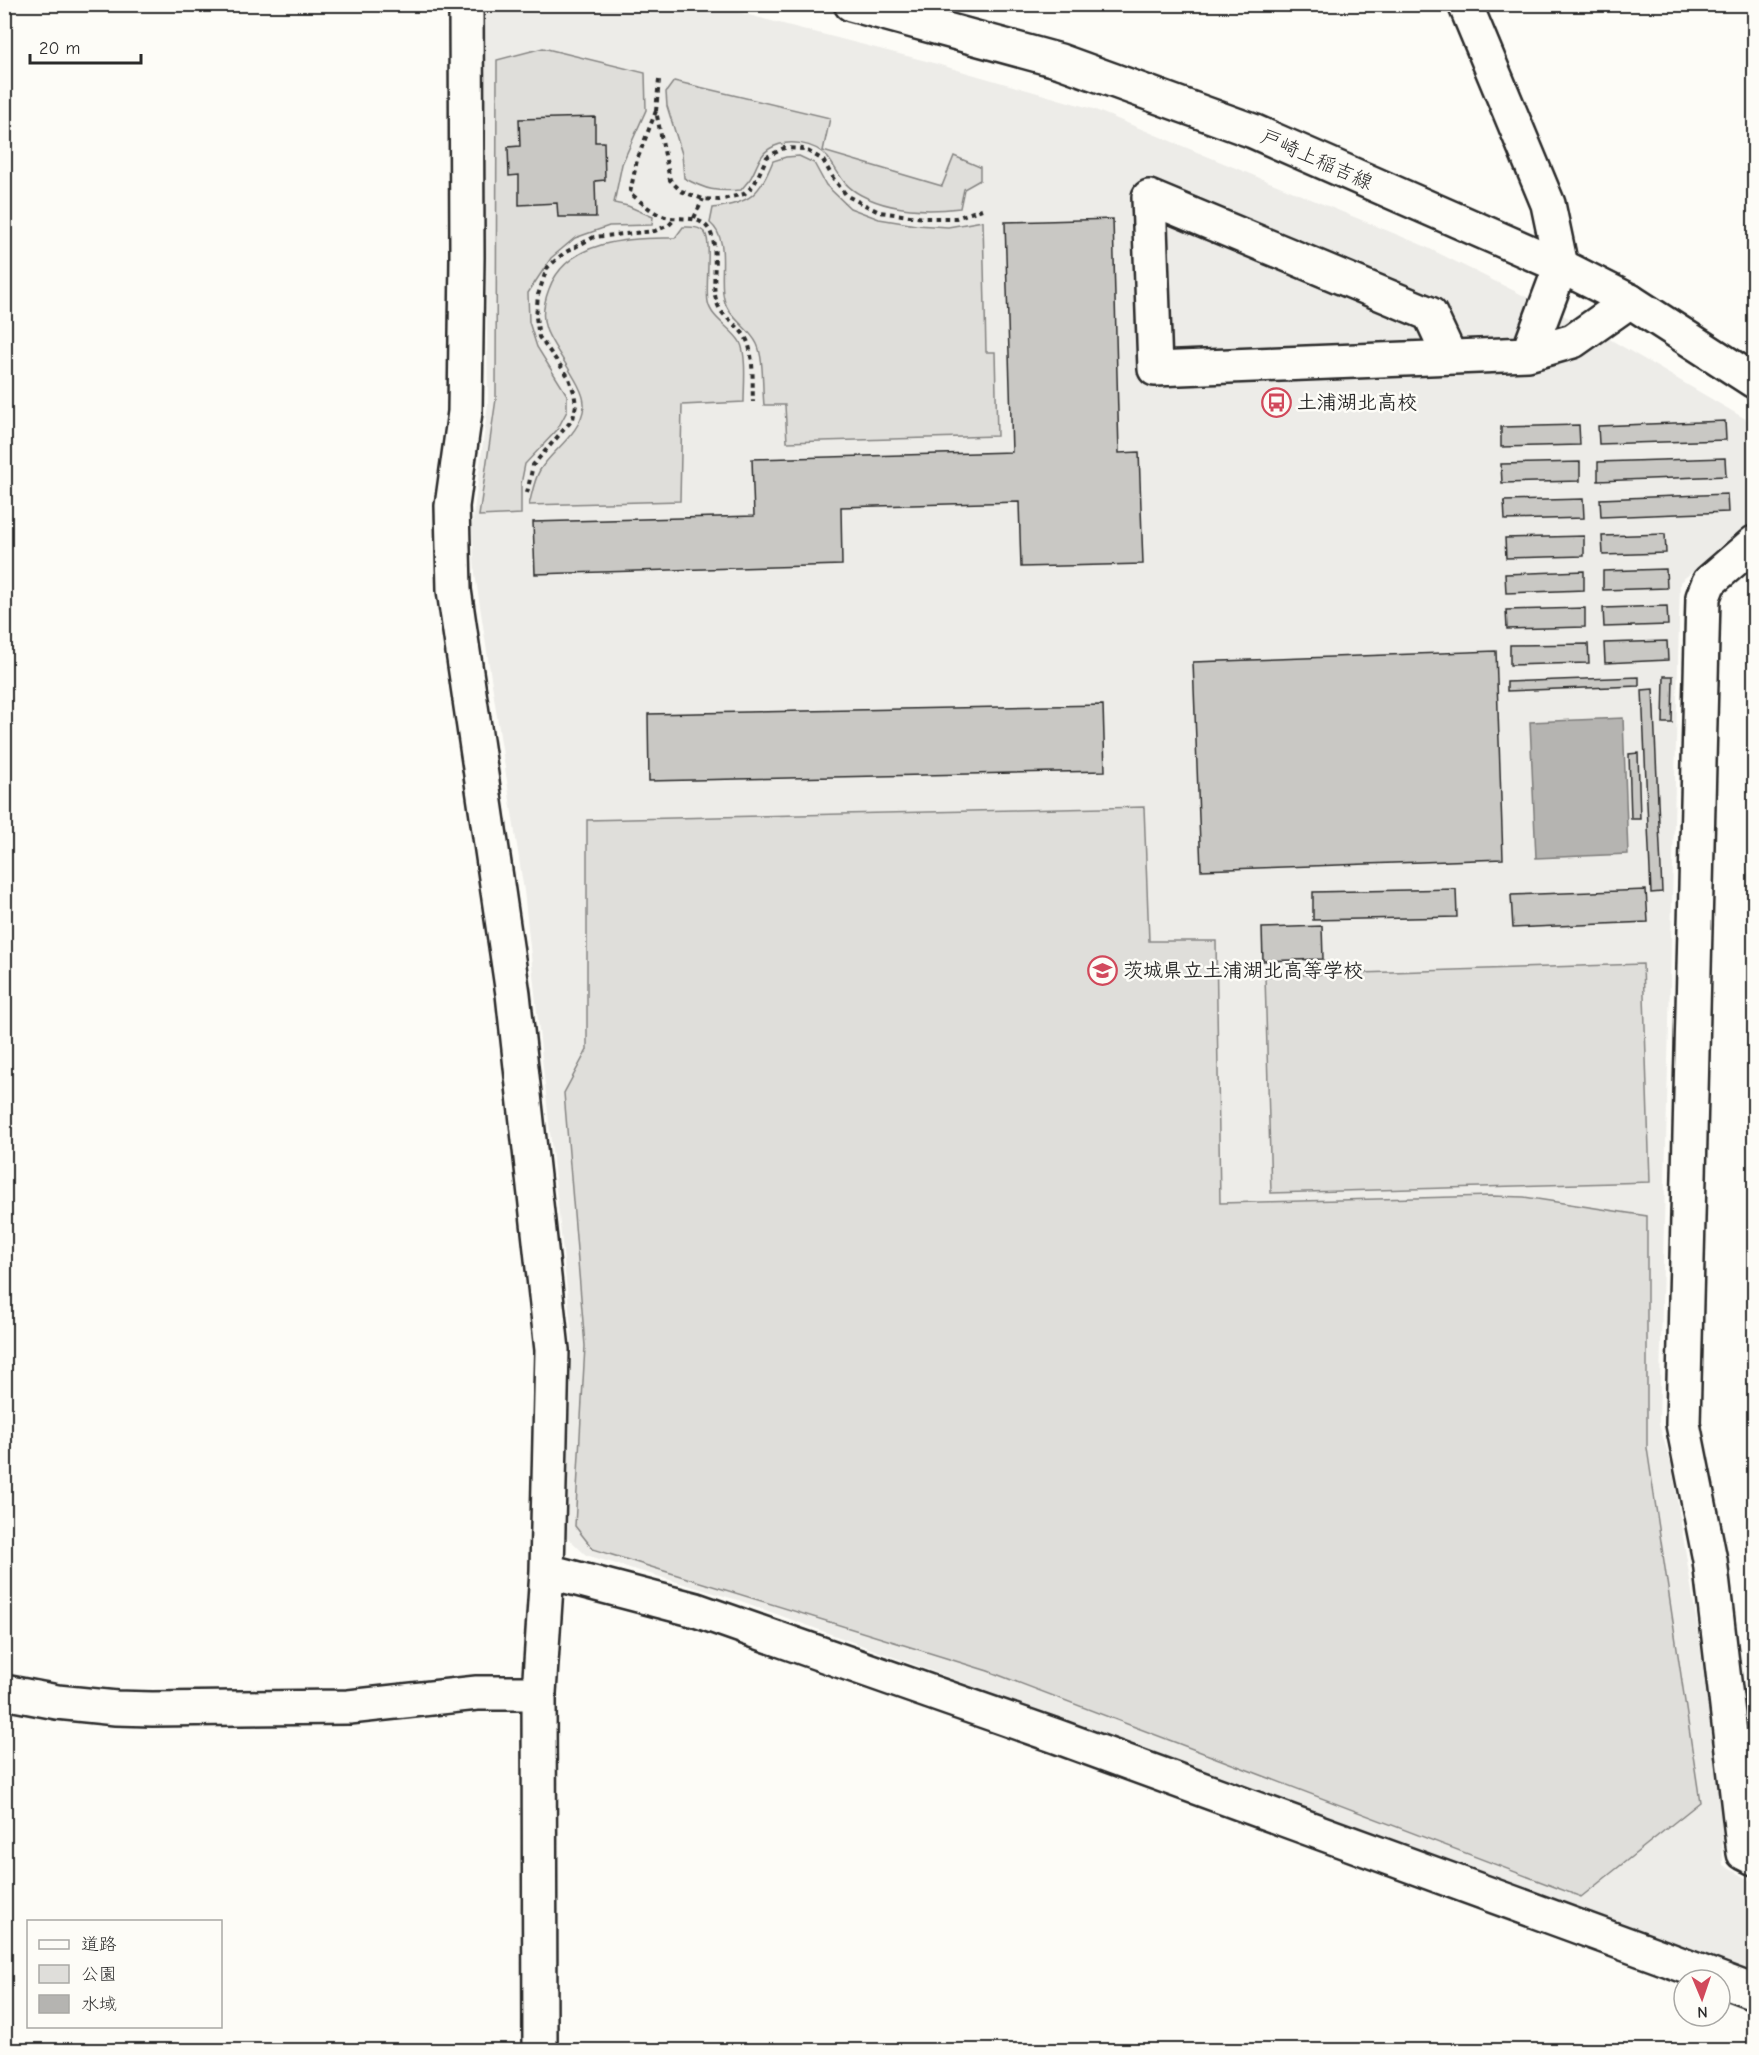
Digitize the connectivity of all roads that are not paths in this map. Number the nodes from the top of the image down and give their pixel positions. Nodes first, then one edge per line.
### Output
1 (466, 4) edge
2 (851, 4) edge
3 (1466, 4) edge
4 (1561, 266) junction
5 (1630, 301) junction
6 (1528, 354) junction
7 (1450, 357) junction
8 (1755, 381) edge
9 (1755, 543) edge
10 (547, 1571) junction
11 (4, 1692) edge
12 (539, 1694) junction
13 (1755, 1858) edge
14 (1755, 1992) edge
15 (540, 2050) edge

1 - 10 street
2 - 4 street, 戸崎上稲吉線
3 - 4 street
4 - 5 street, 戸崎上稲吉線
4 - 6 street
5 - 6 street
5 - 8 street, 戸崎上稲吉線
6 - 7 street
7 - 7 street
9 - 13 street
10 - 12 street
10 - 14 street
11 - 12 street
12 - 15 street

